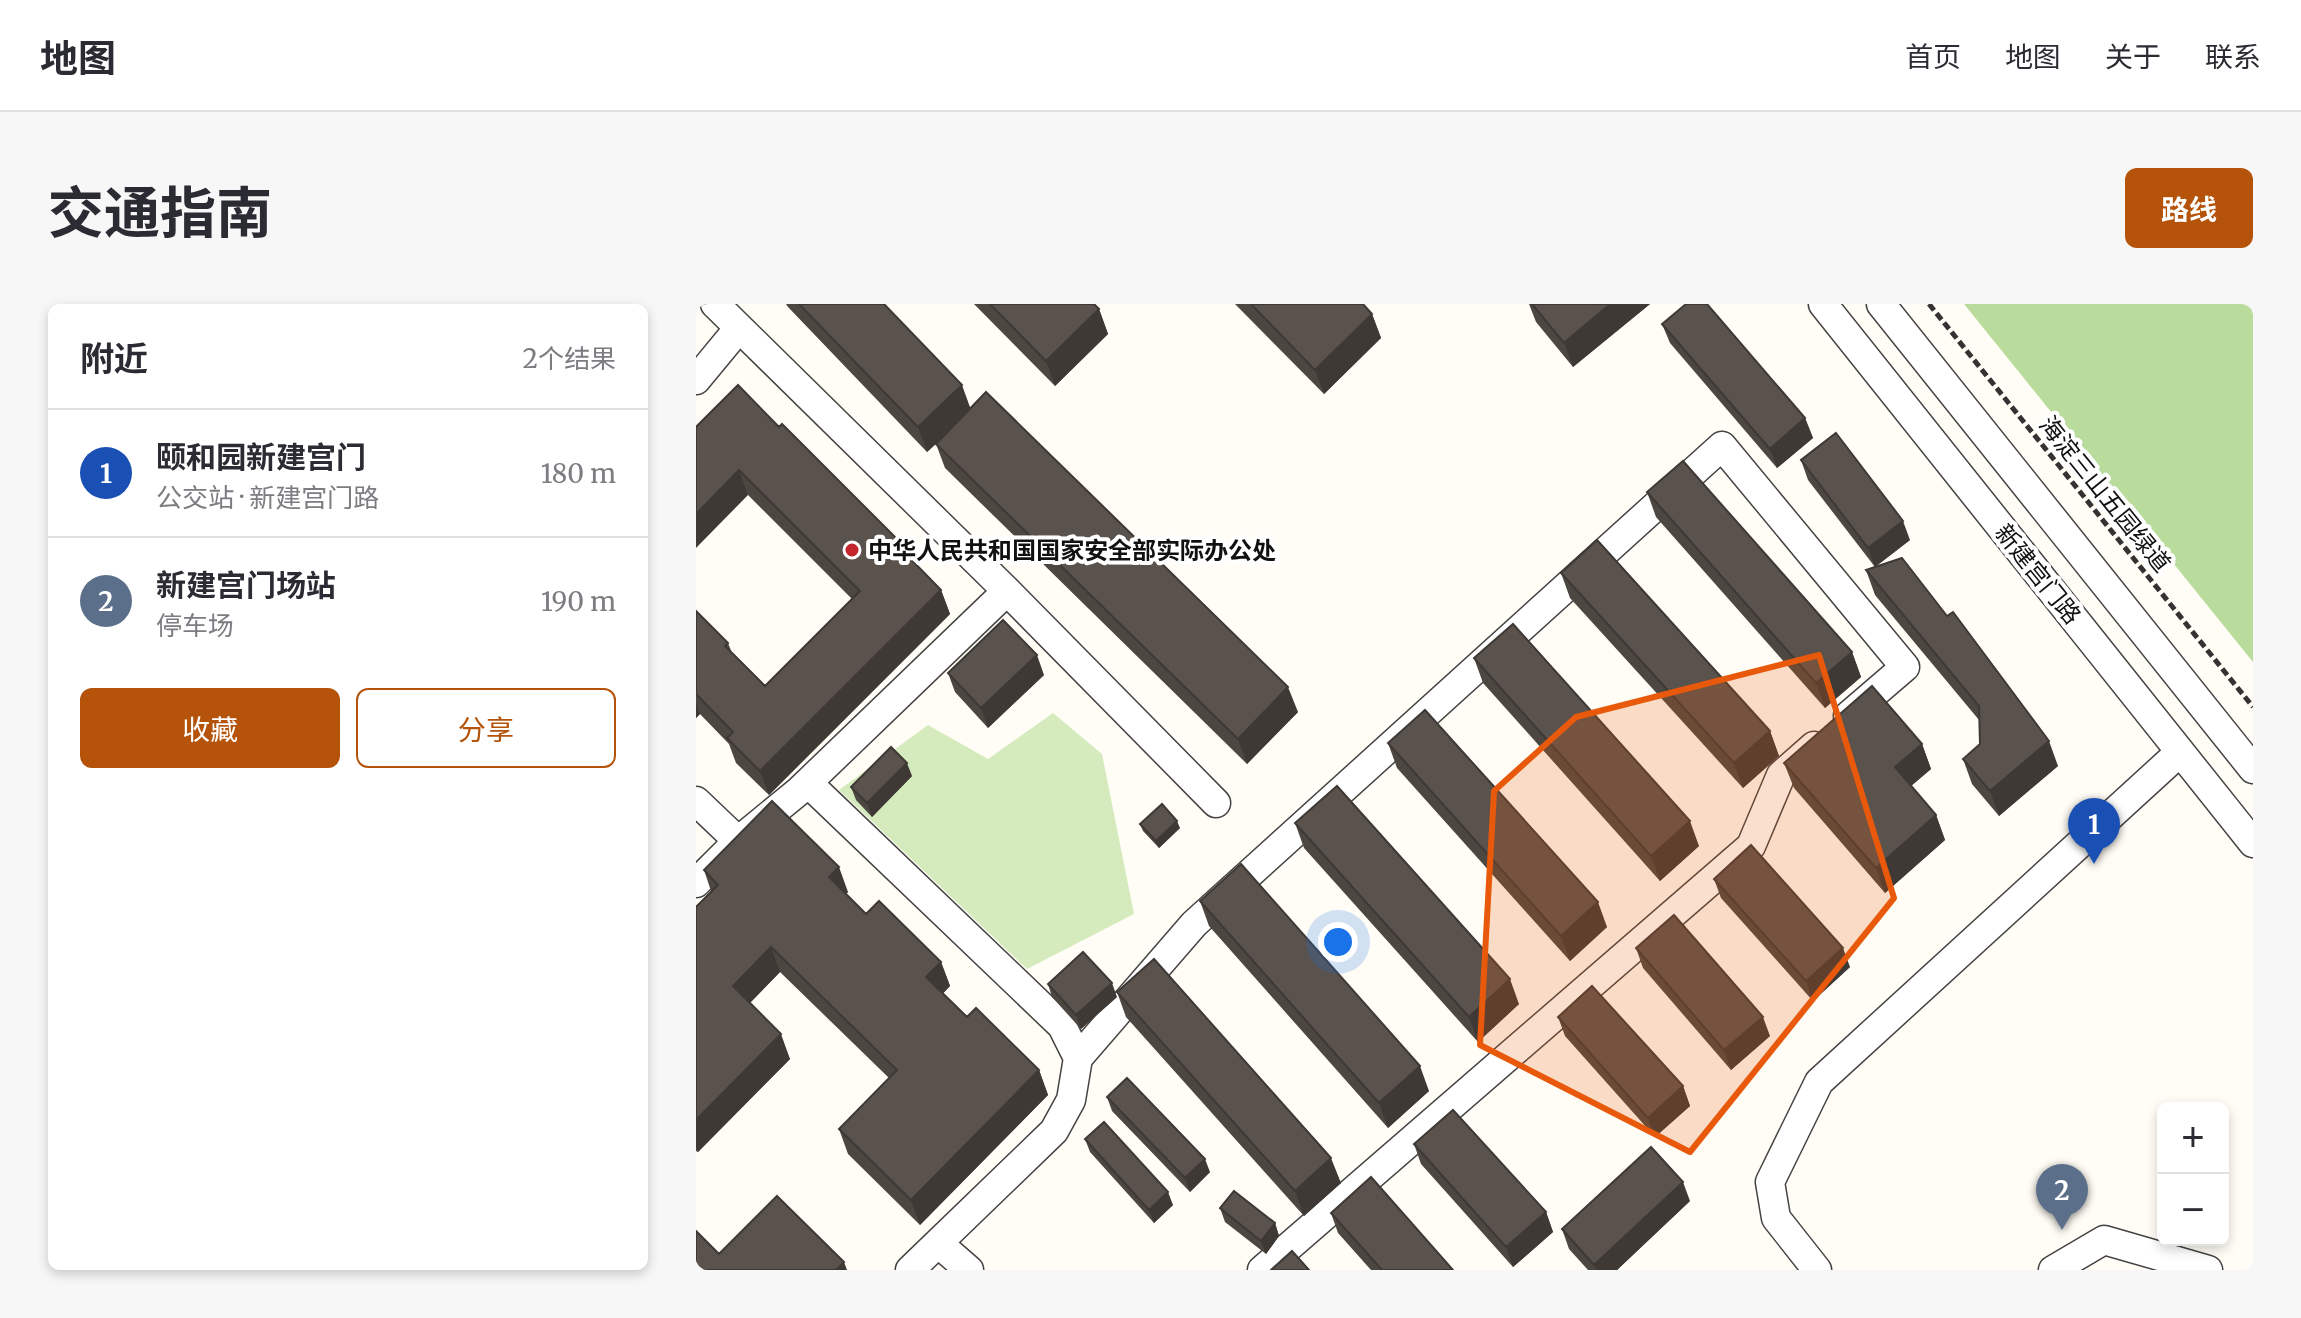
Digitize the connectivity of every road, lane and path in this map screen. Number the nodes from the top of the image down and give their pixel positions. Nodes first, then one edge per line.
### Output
1 (715, 304) edge
2 (1823, 304) edge
3 (1881, 304) edge
4 (1929, 304) edge
5 (739, 328) junction
6 (696, 380) edge
7 (1007, 591) junction
8 (2253, 707) edge
9 (2180, 752) junction
10 (2253, 769) edge
11 (808, 783) junction
12 (696, 801) edge
13 (1216, 803) dead end
14 (738, 841) junction
15 (2253, 843) edge
16 (696, 883) edge
17 (1078, 1058) junction
18 (938, 1243) junction
19 (910, 1270) edge
20 (969, 1270) edge
21 (1262, 1270) edge
22 (1817, 1270) edge
23 (2053, 1270) edge
24 (2208, 1270) edge

1 - 5 street
2 - 9 street, 新建宫门路
3 - 10 street, 新建宫门路
4 - 8 path, 海淀三山五园绿道
5 - 6 street
5 - 7 street
7 - 11 street
7 - 13 street
9 - 15 street, 新建宫门路
9 - 22 street
11 - 14 street
11 - 17 street
12 - 14 street
14 - 16 street
17 - 18 street
17 - 21 street
18 - 19 street
18 - 20 street
23 - 24 street

